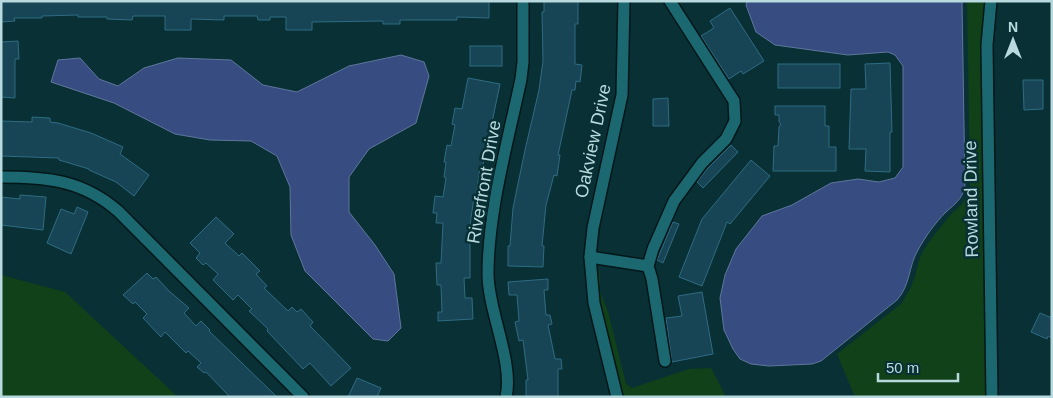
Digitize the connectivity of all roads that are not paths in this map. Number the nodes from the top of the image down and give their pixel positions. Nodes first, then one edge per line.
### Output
1 (522, 1) edge
2 (624, 1) edge
3 (670, 1) edge
4 (991, 1) edge
5 (1, 177) edge
6 (590, 257) junction
7 (648, 266) junction
8 (665, 361) dead end
9 (303, 397) edge
10 (506, 397) edge
11 (618, 397) edge
12 (992, 397) edge

1 - 10 street, Riverfront Drive
2 - 6 street, Oakview Drive
3 - 7 street
4 - 12 street, Rowland Drive
5 - 9 street
6 - 7 street
6 - 11 street, Oakview Drive
7 - 8 street

